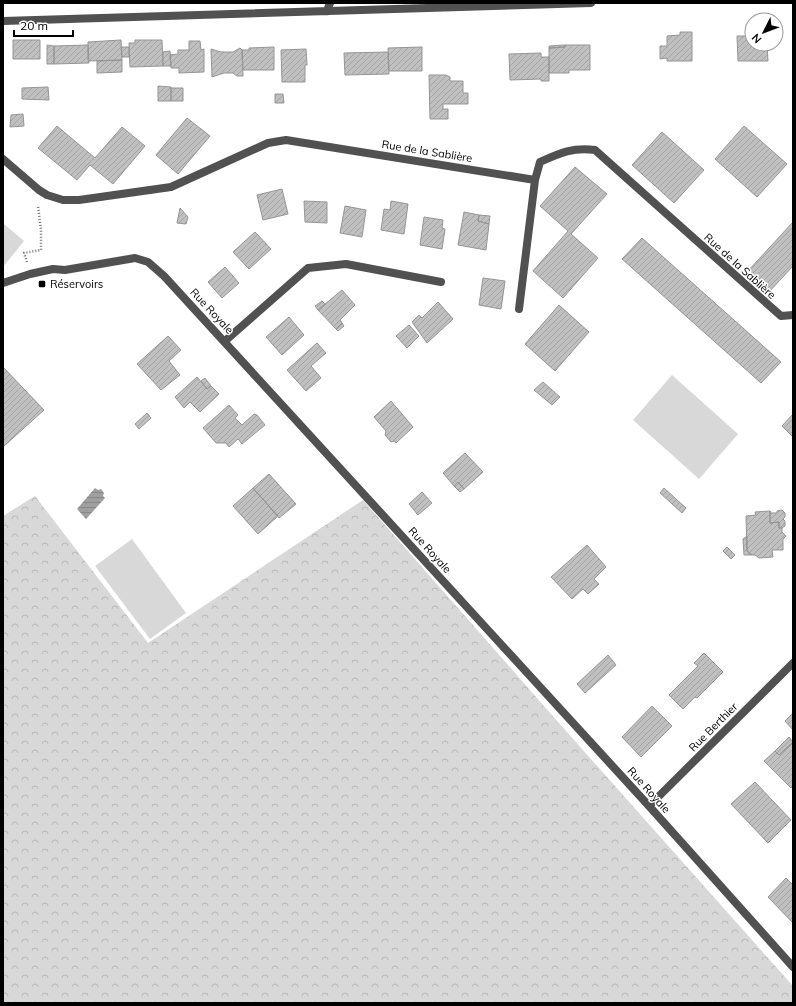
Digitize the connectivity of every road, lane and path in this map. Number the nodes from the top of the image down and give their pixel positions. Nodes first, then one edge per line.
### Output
1 (330, 3) edge
2 (591, 3) edge
3 (327, 11) junction
4 (3, 21) edge
5 (3, 159) edge
6 (535, 180) junction
7 (37, 203) dead end
8 (30, 274) junction
9 (441, 282) dead end
10 (3, 283) edge
11 (519, 309) dead end
12 (793, 315) edge
13 (225, 341) junction
14 (793, 663) edge
15 (649, 806) junction
16 (793, 967) edge

1 - 3 street
2 - 3 street
3 - 4 street
5 - 6 street, Rue de la Sablière
6 - 11 street
6 - 12 street, Rue de la Sablière
7 - 8 path
8 - 10 street, Rue Royale
8 - 13 street, Rue Royale
9 - 13 street
13 - 15 street, Rue Royale
14 - 15 street, Rue Berthier
15 - 16 street, Rue Royale

